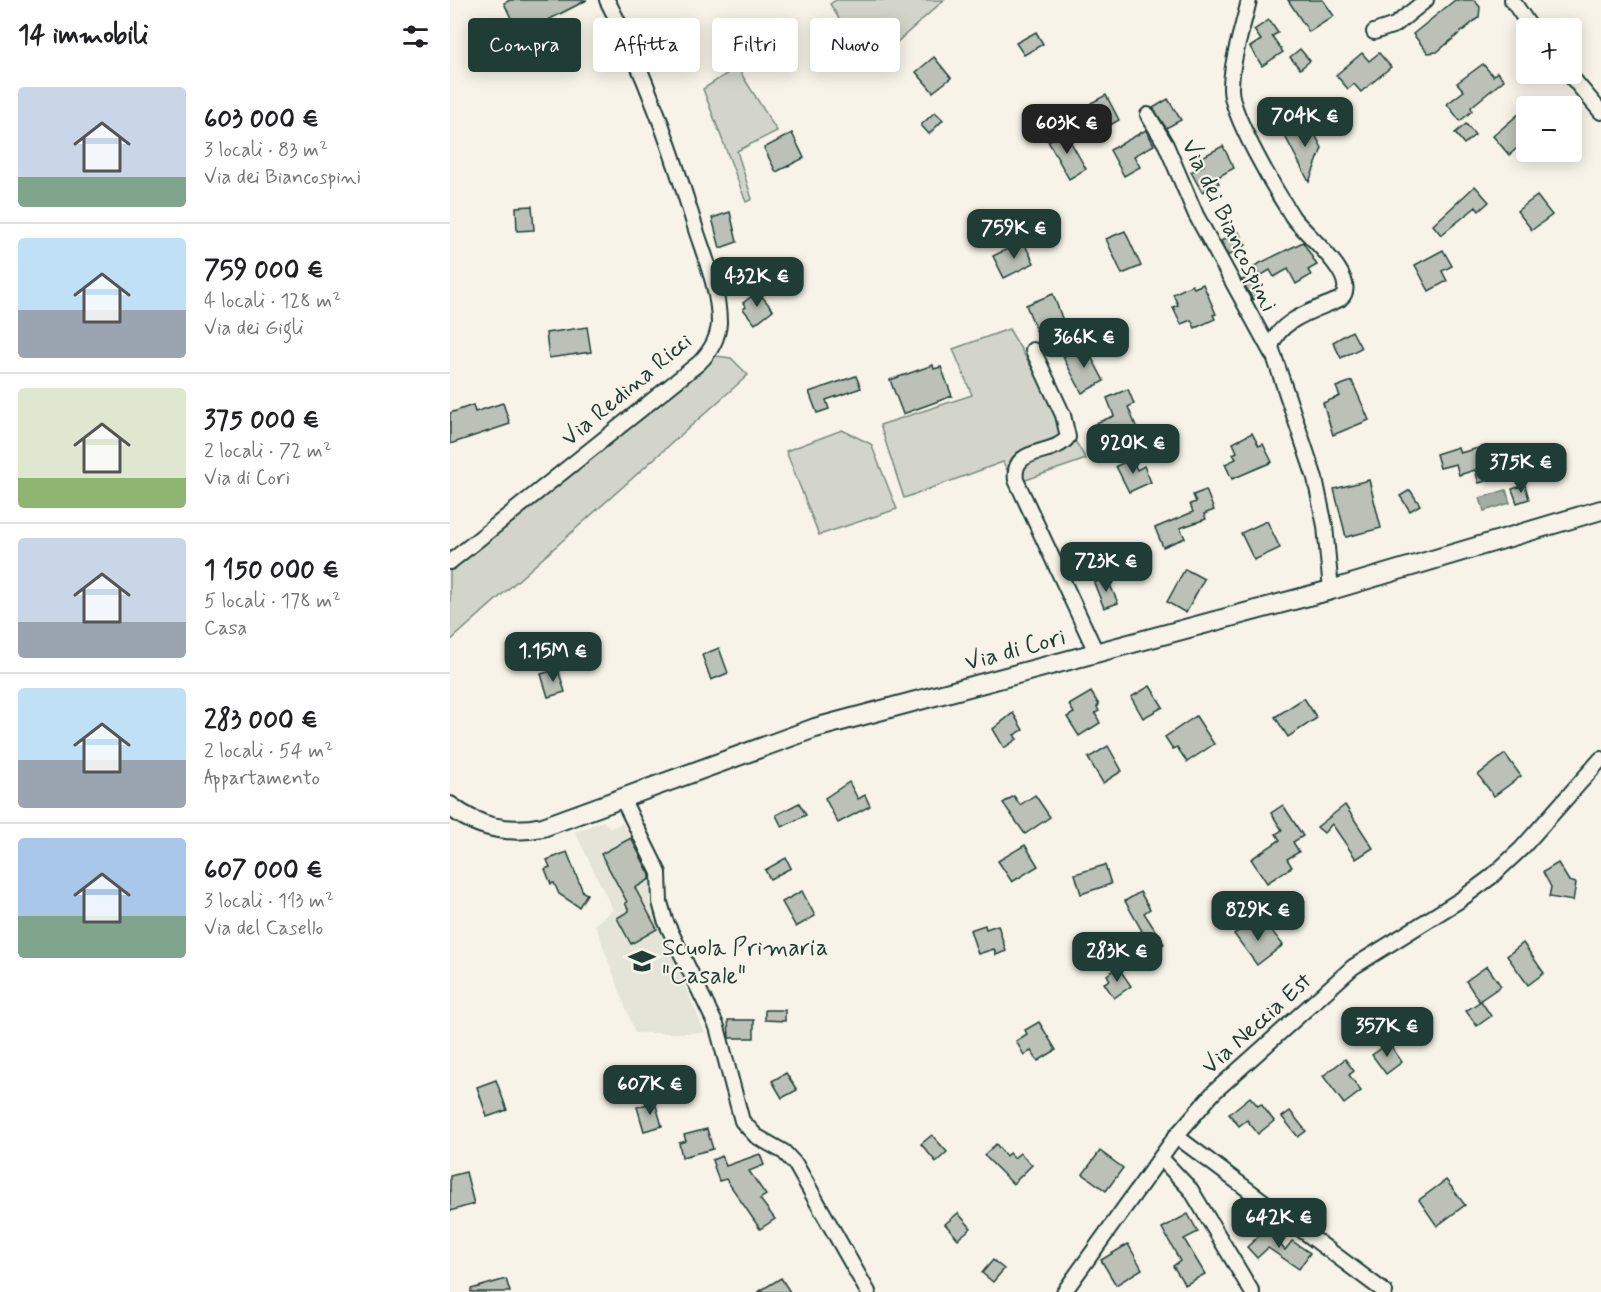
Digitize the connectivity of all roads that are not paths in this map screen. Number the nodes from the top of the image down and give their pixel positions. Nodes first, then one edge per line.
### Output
1 (607, 0) edge
2 (1249, 0) edge
3 (1426, 0) edge
4 (1512, 0) edge
5 (1524, 18) edge
6 (1374, 32) dead end
7 (1577, 84) edge
8 (1601, 112) edge
9 (1148, 115) dead end
10 (1033, 350) dead end
11 (1272, 354) junction
12 (1601, 510) edge
13 (450, 562) edge
14 (1331, 590) junction
15 (1096, 652) junction
16 (1601, 759) edge
17 (622, 798) junction
18 (452, 813) edge
19 (1176, 1136) junction
20 (1161, 1158) junction
21 (868, 1292) edge
22 (1064, 1292) edge
23 (1252, 1292) edge
24 (1385, 1292) edge

1 - 13 street, Via Redina Ricci
2 - 11 street, Via dei Biancospini
3 - 6 street
4 - 5 street
7 - 8 street
9 - 11 street, Via dei Biancospini
10 - 15 street
11 - 14 street, Via dei Biancospini
12 - 14 main road, Via di Cori
14 - 15 main road, Via di Cori
15 - 17 main road, Via di Cori
16 - 19 street, Via Neccia Est
17 - 18 main road, Via di Cori
17 - 21 street
19 - 20 street, Via Neccia Est
19 - 24 street
20 - 22 street, Via Neccia Est
20 - 23 street

